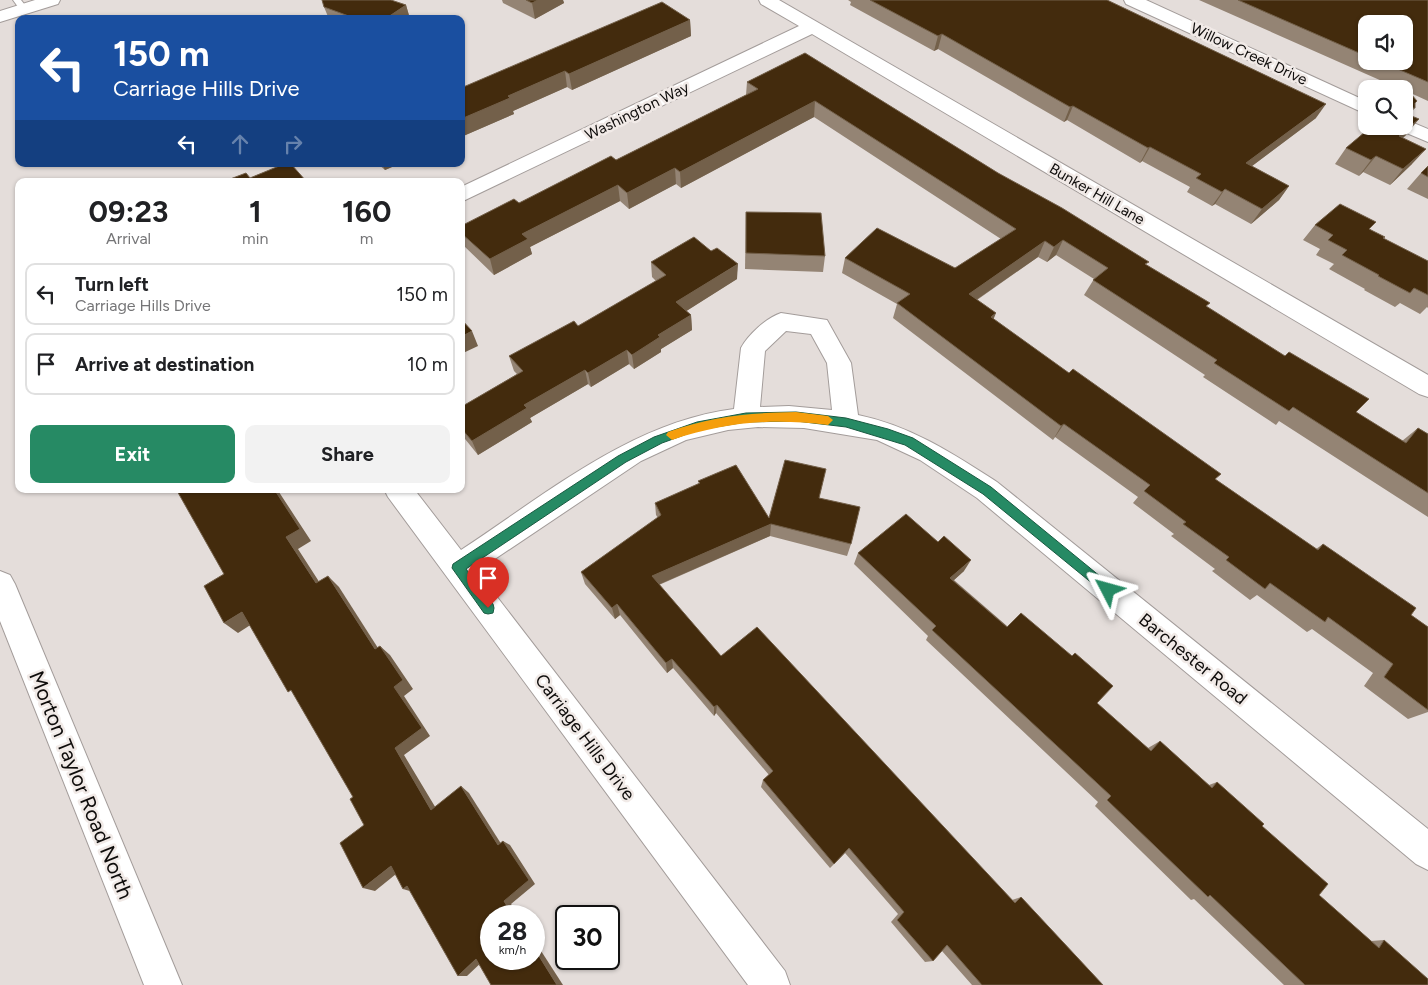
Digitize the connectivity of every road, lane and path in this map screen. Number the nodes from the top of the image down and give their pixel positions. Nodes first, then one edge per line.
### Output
1 (52, 0) edge
2 (767, 0) edge
3 (1132, 0) edge
4 (21, 5) edge
5 (0, 18) edge
6 (812, 27) junction
7 (1358, 104) edge
8 (1413, 129) edge
9 (1428, 136) edge
10 (465, 193) edge
11 (1428, 388) edge
12 (746, 418) junction
13 (846, 422) junction
14 (401, 493) edge
15 (458, 568) junction
16 (0, 584) edge
17 (1428, 852) edge
18 (163, 985) edge
19 (771, 985) edge

1 - 4 street
2 - 6 street, Bunker Hill Lane
3 - 7 street, Willow Creek Drive
4 - 5 street
6 - 10 street, Washington Way
6 - 11 street, Bunker Hill Lane
8 - 9 street
12 - 13 street, Barchester Road
12 - 13 street
12 - 15 street, Barchester Road
13 - 17 street, Barchester Road
14 - 15 street, Carriage Hills Drive
15 - 19 street, Carriage Hills Drive
16 - 18 street, Morton Taylor Road North

